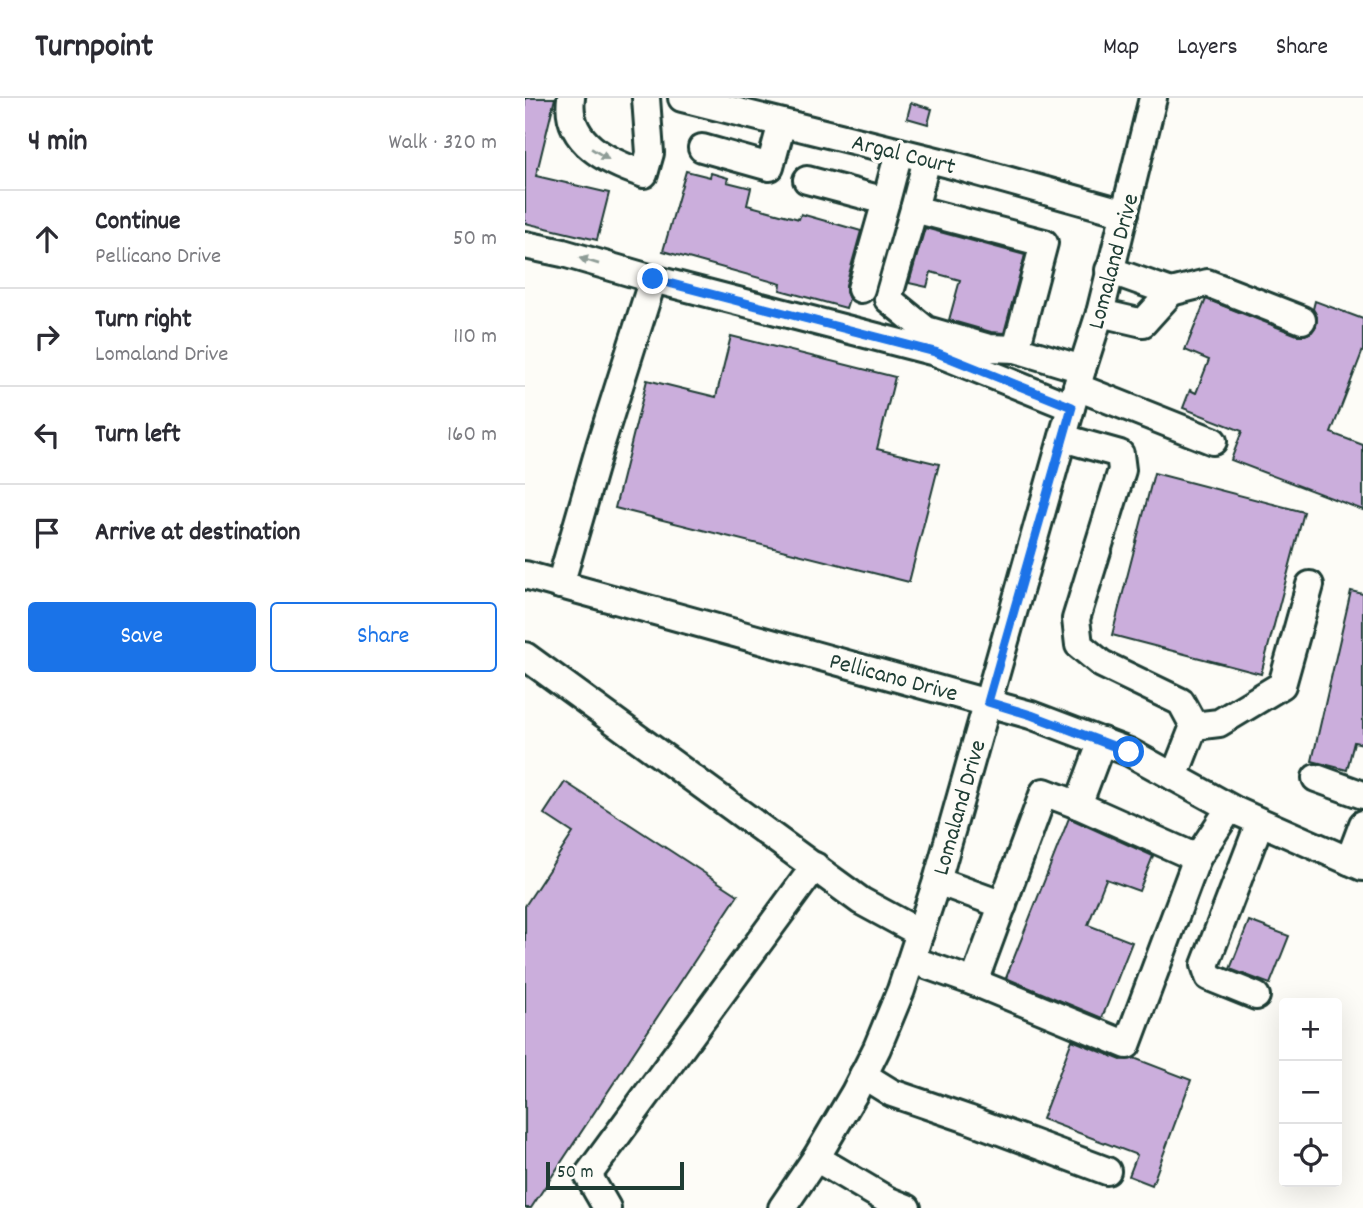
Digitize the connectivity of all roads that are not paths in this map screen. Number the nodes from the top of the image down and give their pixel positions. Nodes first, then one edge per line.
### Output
1 (571, 98) edge
2 (646, 98) edge
3 (681, 98) edge
4 (1153, 98) edge
5 (782, 123) junction
6 (702, 148) dead end
7 (899, 152) junction
8 (927, 159) junction
9 (807, 180) dead end
10 (886, 201) junction
11 (914, 209) junction
12 (1125, 213) junction
13 (525, 245) edge
14 (1109, 270) junction
15 (653, 279) junction
16 (861, 289) dead end
17 (1171, 292) junction
18 (1100, 313) junction
19 (1302, 320) dead end
20 (1016, 349) junction
21 (1077, 388) junction
22 (1063, 438) junction
23 (1213, 441) dead end
24 (526, 578) edge
25 (560, 585) junction
26 (1310, 585) dead end
27 (525, 656) edge
28 (988, 702) junction
29 (1194, 726) junction
30 (1102, 741) junction
31 (1174, 777) junction
32 (1316, 778) dead end
33 (1363, 795) edge
34 (1078, 804) junction
35 (1230, 808) junction
36 (1260, 822) junction
37 (1363, 824) edge
38 (1197, 859) junction
39 (1356, 864) edge
40 (815, 866) junction
41 (937, 881) junction
42 (1003, 905) junction
43 (920, 933) junction
44 (912, 960) junction
45 (974, 982) junction
46 (1256, 996) dead end
47 (863, 1075) junction
48 (816, 1158) junction
49 (1107, 1171) dead end
50 (607, 1208) edge
51 (782, 1208) edge
52 (907, 1208) edge

1 -> 2 street
3 - 5 street, Argal Court
4 - 12 street, Lomaland Drive
5 - 6 street
5 - 7 street, Argal Court
7 - 8 street, Argal Court
7 - 10 street
8 - 11 street
8 - 12 street, Argal Court
9 - 10 street
10 - 16 street
11 - 20 street
11 - 20 street
12 - 14 street, Lomaland Drive
15 -> 13 street
14 - 17 street
14 - 18 street, Lomaland Drive
15 - 21 street
15 - 25 street
17 - 18 street
17 - 19 street
18 - 21 street, Lomaland Drive
20 - 21 street
21 - 22 street, Lomaland Drive
21 - 23 street
22 - 28 street, Lomaland Drive
22 - 29 street
24 - 25 street, Pellicano Drive
25 - 28 street, Pellicano Drive
26 - 29 street
27 - 40 street
28 - 30 street, Pellicano Drive
28 - 41 street, Lomaland Drive
29 - 31 street
30 - 31 street, Pellicano Drive
30 - 34 street
31 - 35 street, Pellicano Drive
32 - 33 street
34 - 38 street
34 - 42 street
35 - 36 street, Pellicano Drive
35 - 38 street
36 - 39 street, Pellicano Drive
36 - 46 street
37 - 39 street
38 - 45 street
40 - 43 street
40 - 50 street
41 - 42 street
41 - 43 street, Lomaland Drive
42 - 45 street
43 - 44 street, Lomaland Drive
44 - 45 street
44 - 47 street, Lomaland Drive
47 - 48 street, Lomaland Drive
47 - 49 street
48 - 51 street, Lomaland Drive
48 - 52 street

